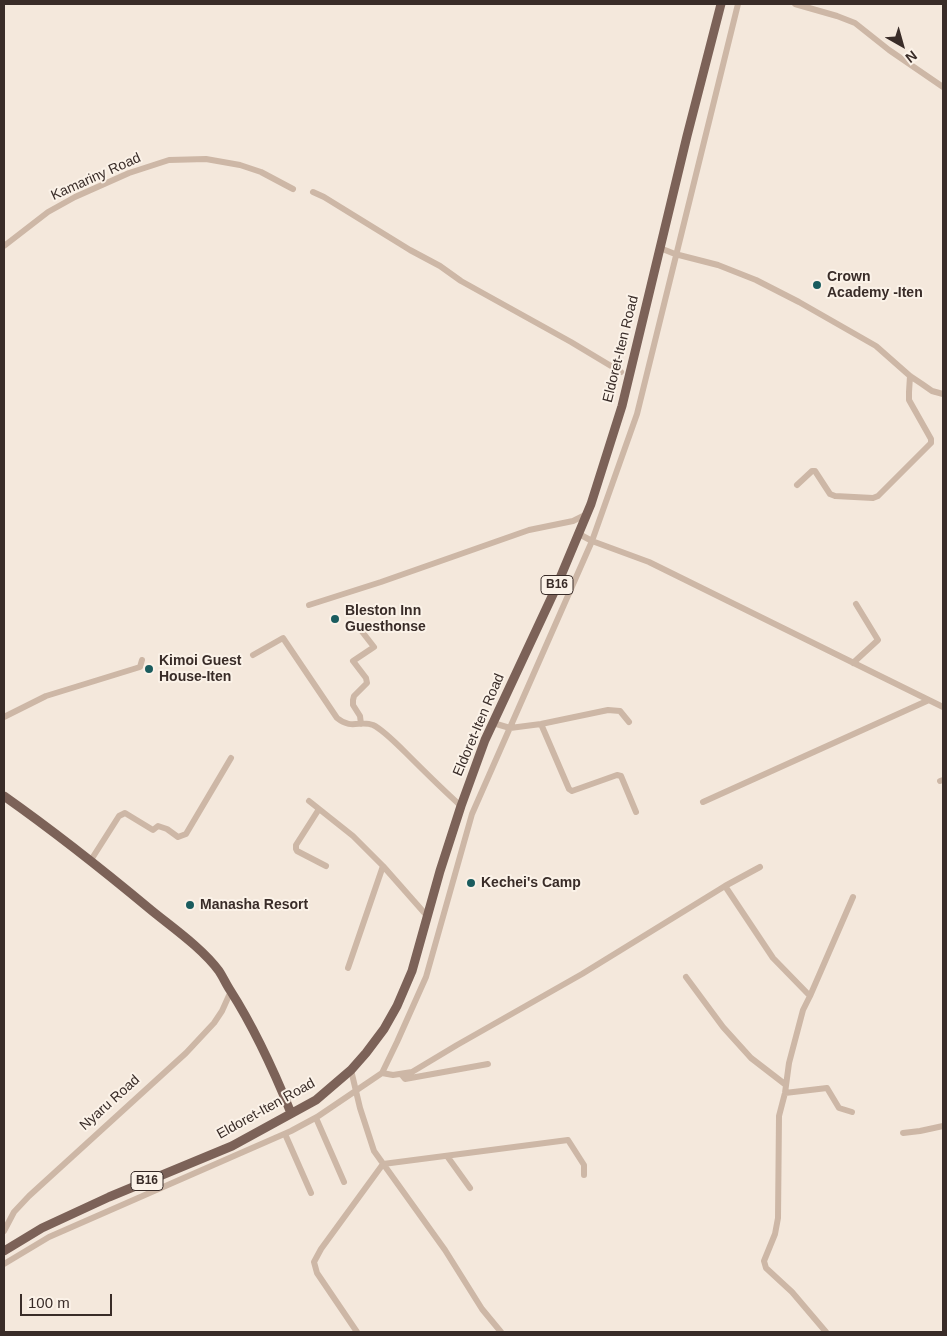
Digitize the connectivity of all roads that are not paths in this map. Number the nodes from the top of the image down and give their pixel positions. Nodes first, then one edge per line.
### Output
1 (721, 4) edge
2 (738, 4) edge
3 (795, 4) edge
4 (943, 87) edge
5 (293, 189) dead end
6 (312, 192) dead end
7 (4, 246) edge
8 (660, 248) junction
9 (675, 254) junction
10 (622, 372) dead end
11 (910, 376) junction
12 (943, 394) edge
13 (798, 485) dead end
14 (588, 513) junction
15 (579, 534) junction
16 (592, 541) junction
17 (856, 604) dead end
18 (309, 605) dead end
19 (360, 629) dead end
20 (253, 655) dead end
21 (142, 660) dead end
22 (853, 663) junction
23 (929, 700) junction
24 (943, 707) edge
25 (4, 717) edge
26 (629, 722) dead end
27 (493, 723) junction
28 (361, 724) junction
29 (540, 724) junction
30 (510, 728) junction
31 (231, 758) dead end
32 (4, 796) edge
33 (309, 801) dead end
34 (704, 802) dead end
35 (460, 806) junction
36 (319, 809) junction
37 (636, 812) dead end
38 (91, 860) junction
39 (326, 866) dead end
40 (383, 866) junction
41 (760, 867) dead end
42 (725, 886) junction
43 (853, 897) dead end
44 (428, 916) junction
45 (348, 968) dead end
46 (686, 977) dead end
47 (229, 988) junction
48 (810, 996) junction
49 (488, 1064) dead end
50 (351, 1070) junction
51 (382, 1073) junction
52 (401, 1074) junction
53 (786, 1085) junction
54 (356, 1090) junction
55 (785, 1093) junction
56 (852, 1112) dead end
57 (291, 1113) junction
58 (316, 1118) junction
59 (943, 1126) edge
60 (903, 1133) dead end
61 (285, 1134) junction
62 (447, 1156) junction
63 (383, 1164) junction
64 (584, 1175) dead end
65 (344, 1182) dead end
66 (470, 1188) dead end
67 (311, 1193) dead end
68 (116, 1194) junction
69 (122, 1205) junction
70 (4, 1231) edge
71 (4, 1251) edge
72 (4, 1264) edge
73 (357, 1332) edge
74 (501, 1332) edge
75 (826, 1332) edge

1 - 8 main road, Eldoret-Iten Road / B16
2 - 9 street
3 - 4 street
5 - 7 street, Kamariny Road
6 - 10 street
8 - 9 street
8 - 14 main road, Eldoret-Iten Road / B16
9 - 11 street
9 - 16 street
11 - 12 street
11 - 13 street
14 - 15 main road, Eldoret-Iten Road / B16
14 - 18 street
15 - 16 street
15 - 27 main road, Eldoret-Iten Road / B16
16 - 22 street
16 - 30 street
17 - 22 street
19 - 28 street
20 - 28 street
21 - 25 street
22 - 23 street
23 - 24 street
23 - 34 street
26 - 29 street
27 - 30 street
27 - 35 main road, Eldoret-Iten Road / B16
28 - 35 street
29 - 30 street
29 - 37 street
30 - 51 street
31 - 38 street
32 - 38 main road
33 - 36 street
35 - 44 main road, Eldoret-Iten Road / B16
36 - 39 street
36 - 40 street
38 - 47 main road
40 - 44 street
40 - 45 street
41 - 42 street
42 - 48 street
42 - 52 street
43 - 48 street
44 - 50 main road, Eldoret-Iten Road / B16
46 - 53 street
47 - 57 main road
47 - 70 street, Nyaru Road
48 - 53 street
49 - 52 street
50 - 54 street
50 - 57 main road, Eldoret-Iten Road / B16
51 - 52 street
51 - 54 street
53 - 55 street
54 - 58 street
54 - 63 street
55 - 56 street
55 - 75 street
57 - 68 main road, Eldoret-Iten Road / B16
58 - 61 street
58 - 65 street
59 - 60 street
61 - 67 street
61 - 69 street
62 - 63 street
62 - 64 street
62 - 66 street
63 - 73 street
63 - 74 street
68 - 69 street
68 - 71 main road, Eldoret-Iten Road / B16
69 - 72 street

